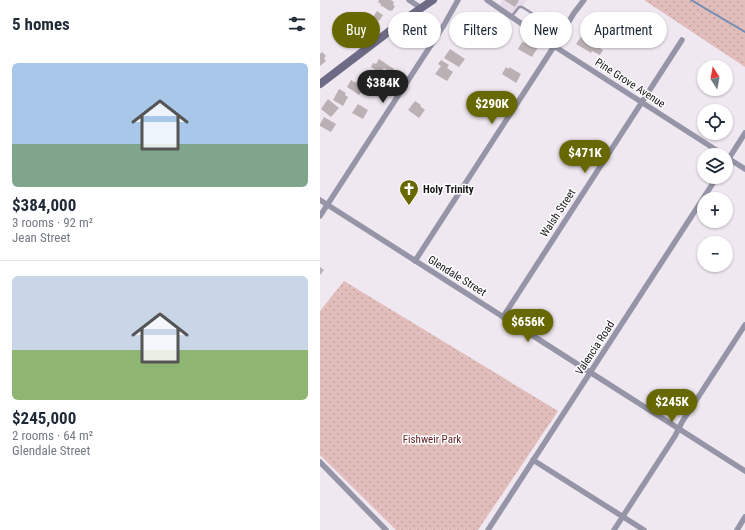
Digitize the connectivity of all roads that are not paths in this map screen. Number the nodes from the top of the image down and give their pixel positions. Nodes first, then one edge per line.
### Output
1 (409, 0) edge
2 (433, 0) edge
3 (458, 0) edge
4 (487, 0) edge
5 (584, 0) edge
6 (421, 8) junction
7 (504, 12) edge
8 (530, 12) edge
9 (512, 16) edge
10 (572, 16) edge
11 (682, 40) dead end
12 (553, 48) edge
13 (557, 48) edge
14 (320, 84) edge
15 (641, 102) junction
16 (745, 133) edge
17 (711, 148) edge
18 (733, 149) edge
19 (733, 162) edge
20 (745, 169) edge
21 (712, 184) edge
22 (320, 200) edge
23 (327, 205) junction
24 (320, 216) edge
25 (415, 261) junction
26 (503, 317) junction
27 (745, 325) edge
28 (591, 372) junction
29 (679, 429) junction
30 (534, 460) junction
31 (320, 462) edge
32 (745, 471) edge
33 (623, 517) junction
34 (745, 517) edge
35 (386, 530) edge
36 (488, 530) edge
37 (614, 530) edge
38 (644, 530) edge
39 (737, 530) edge

1 - 6 street
2 - 6 street
3 - 23 street
4 - 7 street, Pine Grove Avenue
5 - 10 street
6 - 14 street
8 - 9 lane
11 - 15 street, Walsh Street
12 - 25 street
13 - 15 street, Pine Grove Avenue
15 - 17 street, Pine Grove Avenue
15 - 26 street, Walsh Street
16 - 18 street
19 - 20 street, Pine Grove Avenue
21 - 28 street, Valencia Road
22 - 23 street, Glendale Street
23 - 24 street
23 - 25 street, Glendale Street
25 - 26 street, Glendale Street
26 - 28 street, Glendale Street
27 - 29 street
28 - 29 street, Glendale Street
28 - 30 street, Valencia Road
29 - 32 street, Glendale Street
29 - 33 street
30 - 33 street
30 - 36 street, Valencia Road
31 - 35 street
33 - 37 street
33 - 38 street
34 - 39 street

